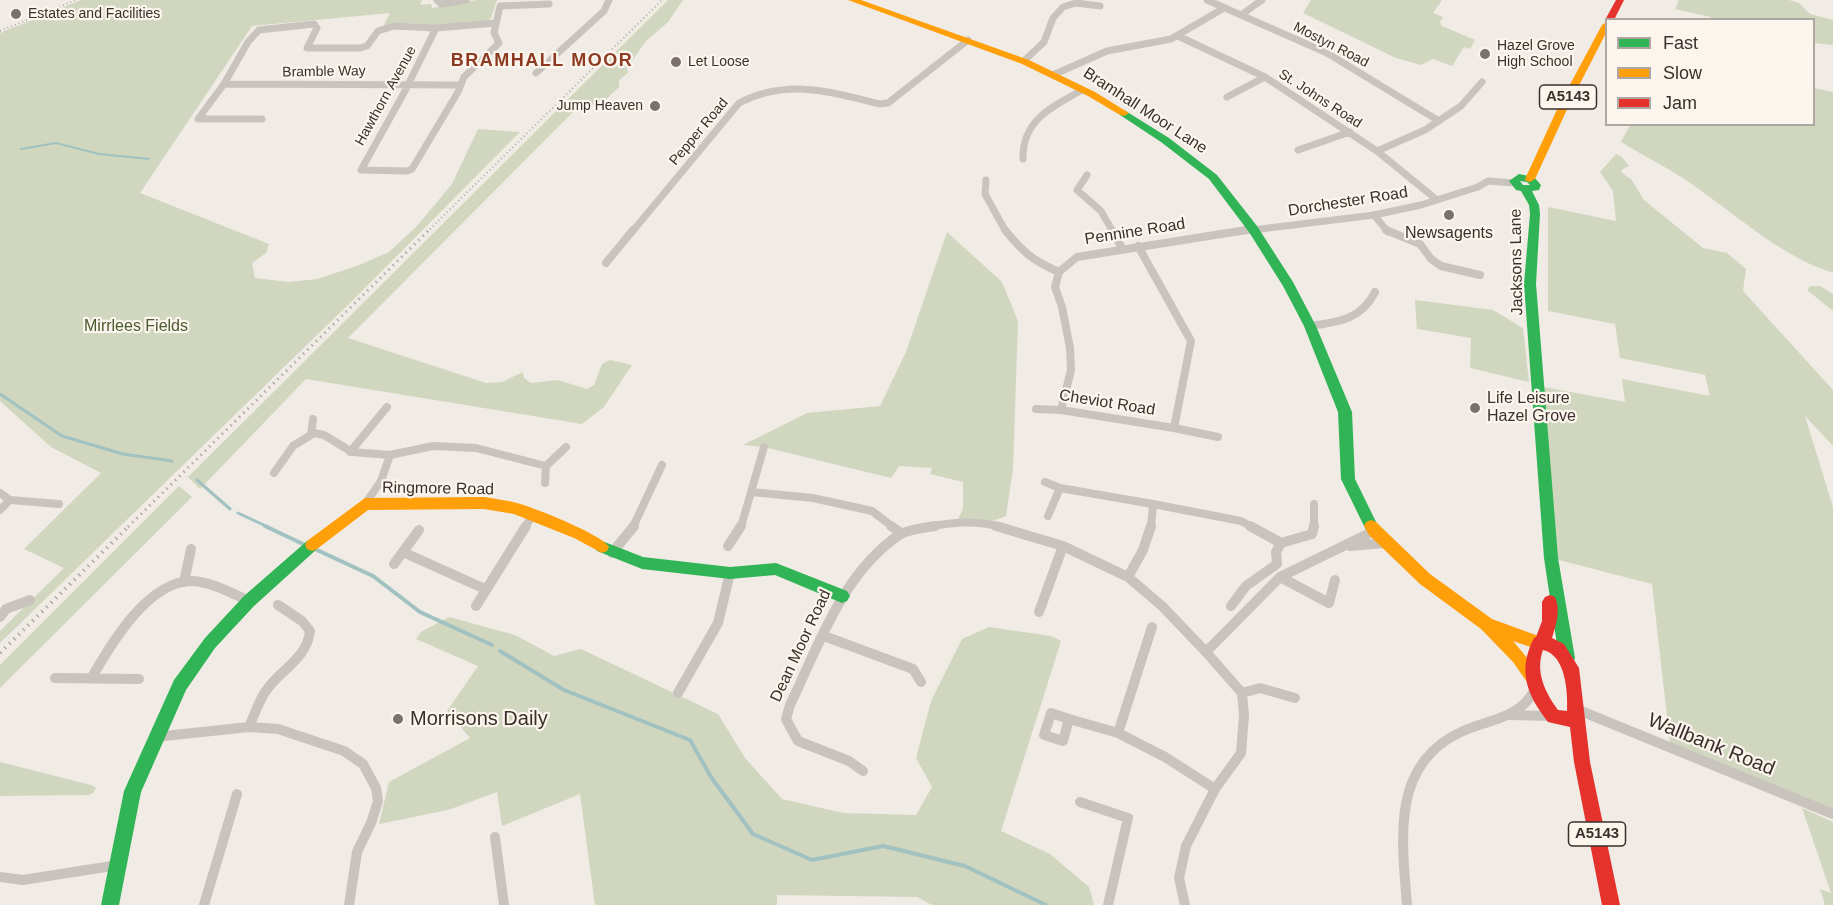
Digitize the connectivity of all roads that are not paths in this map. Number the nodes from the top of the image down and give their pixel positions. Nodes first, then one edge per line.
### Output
1 (466, 0) edge
2 (609, 0) edge
3 (1207, 0) edge
4 (1262, 0) edge
5 (1620, 0) edge
6 (437, 1) edge
7 (861, 1) edge
8 (500, 3) edge
9 (549, 4) dead end
10 (1100, 6) dead end
11 (1224, 8) junction
12 (1241, 15) junction
13 (1611, 18) edge
14 (496, 23) junction
15 (1605, 27) edge
16 (436, 28) junction
17 (1178, 36) junction
18 (968, 40) junction
19 (1025, 60) junction
20 (536, 74) dead end
21 (1055, 74) junction
22 (1265, 77) junction
23 (1482, 82) dead end
24 (224, 84) junction
25 (407, 85) junction
26 (461, 85) junction
27 (1082, 90) junction
28 (1227, 97) dead end
29 (262, 119) dead end
30 (1025, 119) dead end
31 (1036, 120) junction
32 (1439, 121) junction
33 (1350, 132) junction
34 (1298, 150) dead end
35 (1377, 151) junction
36 (1023, 159) dead end
37 (1087, 176) dead end
38 (986, 180) dead end
39 (1514, 183) joint
40 (1528, 185) junction
41 (1437, 200) junction
42 (1374, 215) junction
43 (1253, 229) junction
44 (1138, 246) junction
45 (1122, 248) junction
46 (606, 263) dead end
47 (1059, 272) junction
48 (1480, 275) dead end
49 (1375, 292) dead end
50 (1310, 326) junction
51 (387, 407) dead end
52 (1036, 409) dead end
53 (1061, 410) junction
54 (313, 419) dead end
55 (1174, 428) junction
56 (310, 434) junction
57 (1218, 437) dead end
58 (566, 447) dead end
59 (764, 447) dead end
60 (350, 452) junction
61 (390, 455) junction
62 (662, 465) dead end
63 (546, 466) junction
64 (274, 473) dead end
65 (1045, 482) dead end
66 (545, 483) dead end
67 (1060, 488) junction
68 (751, 492) junction
69 (0, 493) edge
70 (10, 500) junction
71 (60, 504) dead end
72 (365, 504) junction
73 (1153, 504) junction
74 (1314, 504) dead end
75 (0, 510) edge
76 (533, 515) junction
77 (1048, 516) dead end
78 (419, 530) dead end
79 (1374, 531) junction
80 (901, 533) junction
81 (1281, 543) junction
82 (1385, 543) junction
83 (728, 546) dead end
84 (1063, 546) junction
85 (1344, 547) junction
86 (191, 549) dead end
87 (1550, 549) junction
88 (405, 553) junction
89 (612, 553) junction
90 (394, 564) dead end
91 (730, 573) junction
92 (1128, 577) junction
93 (1280, 577) junction
94 (1335, 580) dead end
95 (183, 582) junction
96 (485, 589) junction
97 (842, 596) junction
98 (30, 600) dead end
99 (249, 601) junction
100 (278, 605) dead end
101 (476, 606) dead end
102 (1231, 606) dead end
103 (2, 611) edge
104 (1039, 612) dead end
105 (1486, 624) junction
106 (1152, 627) dead end
107 (825, 636) junction
108 (1541, 643) junction
109 (1206, 652) junction
110 (1566, 658) junction
111 (92, 677) junction
112 (55, 678) dead end
113 (139, 679) dead end
114 (921, 682) dead end
115 (1535, 683) junction
116 (678, 693) dead end
117 (1242, 693) junction
118 (1295, 698) dead end
119 (1576, 712) junction
120 (1510, 715) junction
121 (1556, 718) junction
122 (1069, 719) dead end
123 (249, 727) junction
124 (1118, 733) junction
125 (155, 737) junction
126 (1582, 762) junction
127 (863, 771) dead end
128 (1215, 789) junction
129 (237, 794) dead end
130 (1080, 802) dead end
131 (1833, 814) edge
132 (495, 837) dead end
133 (118, 865) junction
134 (0, 878) edge
135 (110, 905) edge
136 (204, 905) edge
137 (349, 905) edge
138 (504, 905) edge
139 (1107, 905) edge
140 (1185, 905) edge
141 (1407, 905) edge
142 (1611, 905) edge

1 - 6 street
2 - 20 street
3 - 11 street, Mostyn Road
4 - 12 street
5 - 13 street
7 - 18 street, Bramhall Moor Lane
8 - 9 street, Hawthorn Avenue
8 - 14 street, Hawthorn Avenue
10 - 19 street
11 - 12 street, Mostyn Road
11 - 17 street
12 - 32 street, Mostyn Road
14 - 16 street
14 - 26 street, Hawthorn Avenue
15 - 40 street, A5143
16 - 24 street
16 - 25 street, Hawthorn Avenue
17 - 21 street
17 - 22 street, St. Johns Road
18 - 19 street, Bramhall Moor Lane
18 - 46 street, Pepper Road
19 - 21 street, Bramhall Moor Lane
21 - 27 street, Bramhall Moor Lane
22 - 28 street
22 - 33 street, St. Johns Road
23 - 32 street
24 - 25 street, Bramble Way
24 - 29 street
25 - 26 street, Bramble Way
25 - 26 street, Hawthorn Avenue
27 - 31 street
27 - 43 street, Bramhall Moor Lane
30 - 31 street
31 - 36 street
32 - 35 street
33 - 34 street
33 - 35 street, St. Johns Road
35 - 41 street, St. Johns Road
37 - 45 street
38 - 47 street
39 - 40 street, Jacksons Lane
39 - 41 street, Dorchester Road
40 - 87 street, Jacksons Lane
41 - 42 street, Dorchester Road
42 - 43 street, Dorchester Road
42 - 48 street
43 - 44 street, Pennine Road
43 - 50 street, Bramhall Moor Lane
44 - 45 street, Pennine Road
44 - 55 street, Cheviot Road
45 - 47 street, Pennine Road
47 - 53 street
49 - 50 street
50 - 79 street, Bramhall Moor Lane
51 - 60 street
52 - 53 street, Cheviot Road
53 - 55 street, Cheviot Road
54 - 56 street
55 - 57 street, Cheviot Road
56 - 60 street
56 - 64 street
58 - 63 street
59 - 68 street
60 - 61 street
61 - 63 street
61 - 72 street
62 - 89 street
63 - 66 street
65 - 67 street
67 - 73 street
67 - 77 street
68 - 80 street
68 - 83 street
69 - 70 street
70 - 71 street
70 - 75 street
72 - 76 street, Ringmore Road
72 - 99 street, Ringmore Road
73 - 81 street
73 - 92 street
74 - 81 street
76 - 89 street, Ringmore Road
76 - 96 street
78 - 88 street
79 - 82 street, Bramhall Moor Lane
79 - 85 street
80 - 84 street, Dean Moor Road
80 - 97 street, Dean Moor Road
81 - 102 street
82 - 85 street
82 - 105 street, Bramhall Moor Lane
84 - 92 street, Dean Moor Road
84 - 104 street
85 - 93 street
86 - 95 street
87 - 108 street, Jacksons Lane
87 - 110 street, Jacksons Lane
88 - 90 street
88 - 96 street
89 - 91 street, Ringmore Road
91 - 97 street, Ringmore Road
91 - 116 street
92 - 109 street, Dean Moor Road
93 - 94 street
93 - 109 street
95 - 99 street
95 - 111 street
96 - 101 street
97 - 107 street, Dean Moor Road
98 - 103 street
99 - 125 street, Ringmore Road
100 - 123 street
105 - 108 street, Bramhall Moor Lane
105 - 115 street, Bramhall Moor Lane
106 - 124 street
107 - 114 street
107 - 127 street, Dean Moor Road
108 - 110 street, Bramhall Moor Lane
108 - 115 street, Jacksons Lane
109 - 117 street, Dean Moor Road
110 - 119 street, Jacksons Lane
111 - 112 street
111 - 113 street
115 - 120 street
115 - 121 street, Bramhall Moor Lane
117 - 118 street
117 - 128 street
119 - 121 street
119 - 126 street, A5143
119 - 131 street, Wallbank Road
120 - 121 street
120 - 141 street
121 - 126 street, A5143
122 - 124 street
123 - 125 street
123 - 137 street
124 - 128 street
125 - 133 street, Ringmore Road
126 - 142 street, A5143
128 - 140 street
129 - 136 street
130 - 139 street
132 - 138 street
133 - 134 street
133 - 135 street, Ringmore Road

